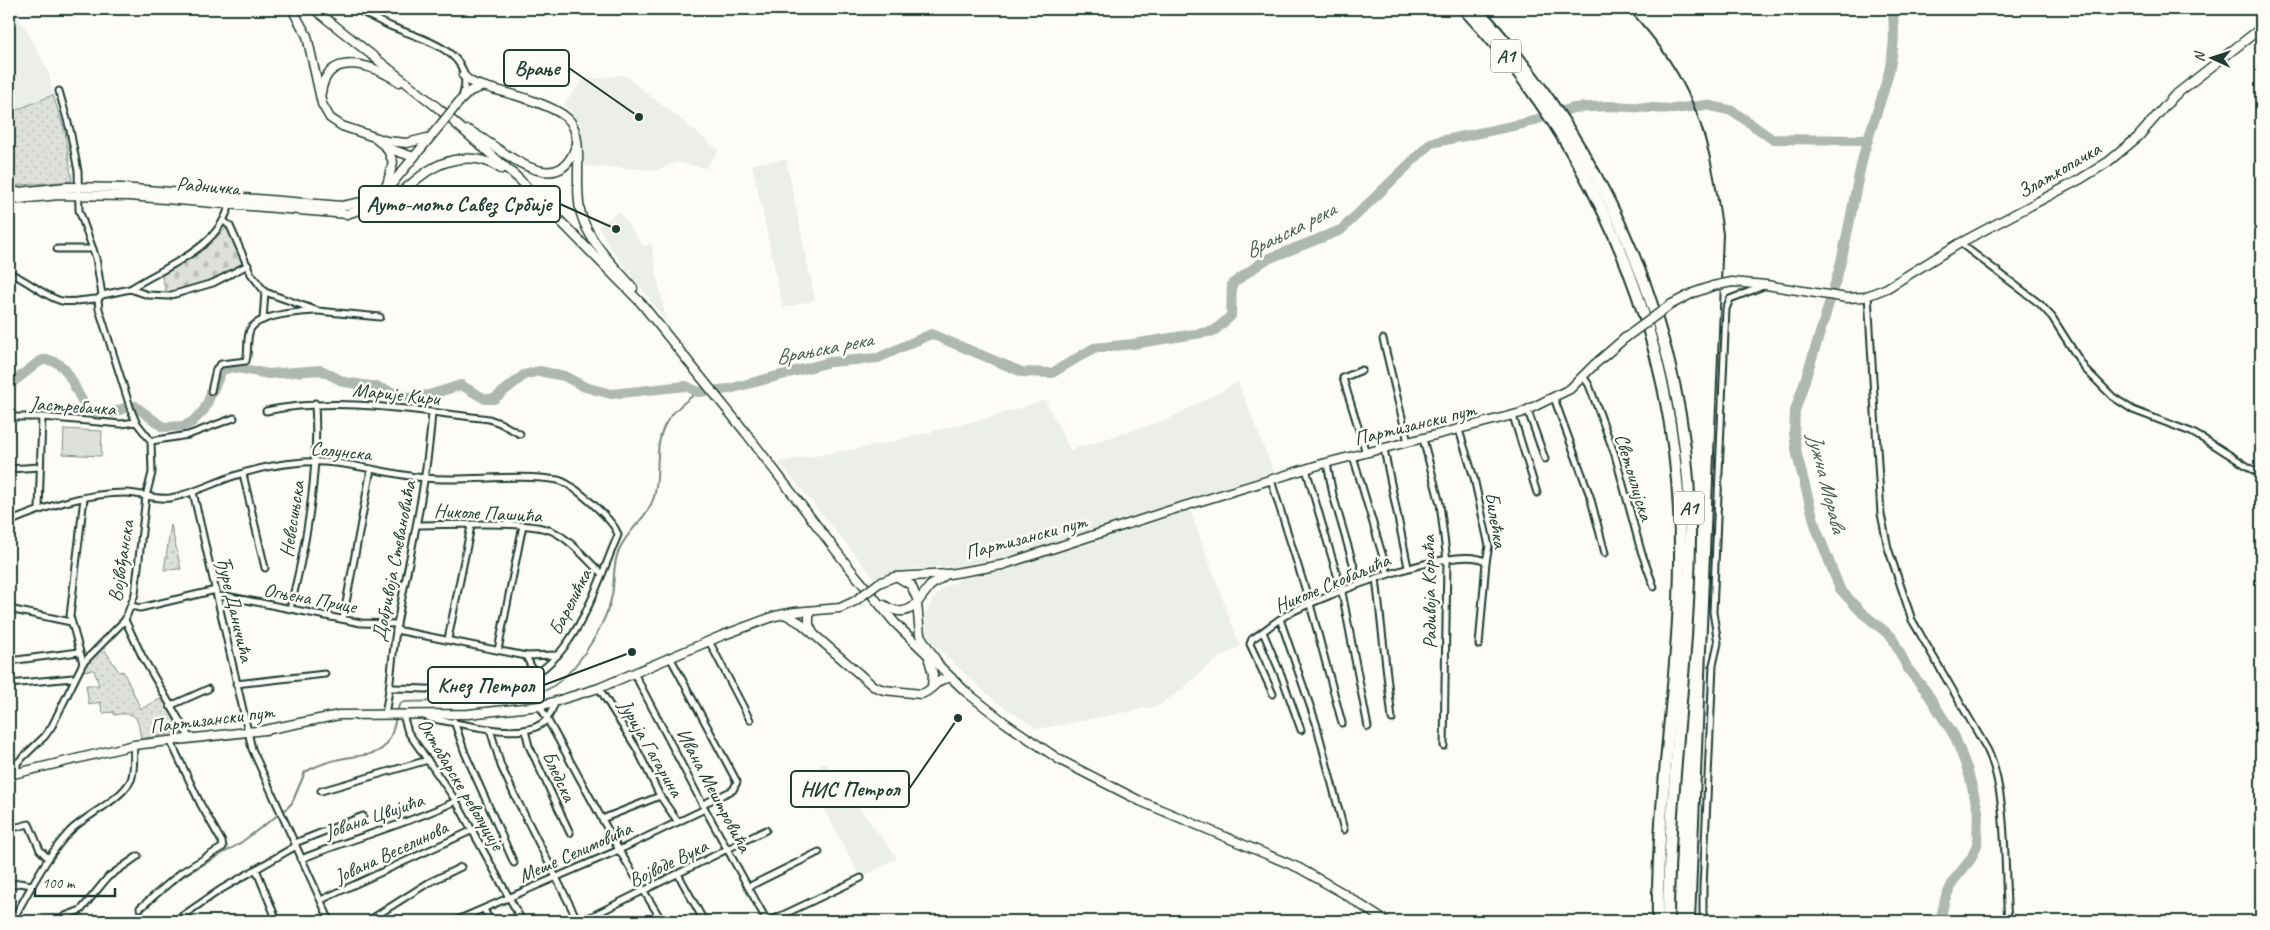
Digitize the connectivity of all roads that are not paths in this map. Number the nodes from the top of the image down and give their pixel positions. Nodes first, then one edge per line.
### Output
1 (292, 9) edge
2 (314, 9) edge
3 (357, 9) edge
4 (1464, 9) edge
5 (1477, 9) edge
6 (2261, 28) edge
7 (463, 75) junction
8 (485, 86) junction
9 (415, 89) junction
10 (59, 91) dead end
11 (321, 100) junction
12 (460, 101) junction
13 (1547, 104) junction
14 (1559, 122) junction
15 (461, 128) junction
16 (374, 137) junction
17 (429, 137) junction
18 (577, 137) junction
19 (388, 148) junction
20 (414, 157) junction
21 (390, 183) junction
22 (78, 191) junction
23 (9, 193) edge
24 (537, 198) junction
25 (9, 200) edge
26 (230, 200) junction
27 (338, 214) junction
28 (224, 222) junction
29 (1960, 243) junction
30 (57, 249) dead end
31 (93, 249) junction
32 (248, 265) junction
33 (9, 273) edge
34 (18, 276) junction
35 (9, 280) edge
36 (1766, 285) junction
37 (1794, 289) joint
38 (130, 290) junction
39 (265, 292) junction
40 (1868, 295) junction
41 (100, 297) junction
42 (641, 303) junction
43 (318, 311) junction
44 (380, 318) dead end
45 (263, 320) junction
46 (1383, 339) dead end
47 (1362, 370) dead end
48 (1583, 376) junction
49 (211, 391) dead end
50 (1554, 398) junction
51 (315, 403) junction
52 (1528, 410) junction
53 (266, 411) dead end
54 (432, 413) junction
55 (1513, 416) junction
56 (9, 417) edge
57 (42, 417) junction
58 (234, 418) dead end
59 (136, 422) junction
60 (1459, 430) junction
61 (520, 434) dead end
62 (1423, 439) junction
63 (150, 441) junction
64 (1408, 442) junction
65 (1384, 449) junction
66 (1366, 453) junction
67 (1354, 456) junction
68 (1545, 459) dead end
69 (316, 462) junction
70 (1327, 463) junction
71 (40, 467) junction
72 (9, 469) edge
73 (371, 469) junction
74 (1306, 469) junction
75 (243, 474) junction
76 (2261, 476) edge
77 (425, 478) junction
78 (1271, 480) junction
79 (193, 492) junction
80 (1537, 493) dead end
81 (146, 496) junction
82 (84, 498) junction
83 (39, 510) junction
84 (9, 522) edge
85 (417, 525) junction
86 (471, 526) junction
87 (523, 526) junction
88 (618, 535) joint
89 (1605, 553) dead end
90 (1447, 560) junction
91 (1486, 562) junction
92 (1408, 567) junction
93 (264, 568) dead end
94 (602, 574) junction
95 (948, 574) junction
96 (1388, 574) junction
97 (897, 576) junction
98 (1376, 578) junction
99 (1359, 584) junction
100 (1654, 587) dead end
101 (216, 590) junction
102 (1342, 592) junction
103 (217, 597) junction
104 (878, 602) junction
105 (918, 602) junction
106 (1310, 604) junction
107 (132, 606) junction
108 (9, 609) edge
109 (290, 609) junction
110 (809, 611) junction
111 (785, 614) junction
112 (343, 619) junction
113 (1280, 619) junction
114 (125, 620) junction
115 (71, 622) junction
116 (398, 624) junction
117 (396, 630) junction
118 (1263, 632) junction
119 (814, 634) junction
120 (448, 639) junction
121 (709, 641) junction
122 (1480, 645) dead end
123 (498, 650) junction
124 (79, 652) junction
125 (558, 655) junction
126 (526, 656) junction
127 (670, 657) junction
128 (928, 657) junction
129 (9, 661) edge
130 (83, 663) junction
131 (938, 667) junction
132 (634, 673) junction
133 (324, 674) dead end
134 (530, 677) junction
135 (74, 678) junction
136 (951, 678) junction
137 (9, 684) edge
138 (236, 684) junction
139 (932, 687) junction
140 (390, 688) junction
141 (599, 688) junction
142 (208, 689) dead end
143 (1272, 694) dead end
144 (556, 702) junction
145 (170, 706) junction
146 (540, 706) junction
147 (386, 714) junction
148 (421, 714) junction
149 (401, 715) junction
150 (547, 719) junction
151 (1392, 719) dead end
152 (750, 720) dead end
153 (454, 721) junction
154 (1342, 722) dead end
155 (1368, 727) dead end
156 (490, 729) junction
157 (525, 730) junction
158 (1301, 730) dead end
159 (248, 732) junction
160 (189, 737) junction
161 (170, 740) junction
162 (134, 746) junction
163 (1444, 746) dead end
164 (428, 760) junction
165 (17, 772) junction
166 (9, 774) edge
167 (321, 790) dead end
168 (660, 796) junction
169 (456, 801) junction
170 (704, 807) junction
171 (363, 816) dead end
172 (602, 819) junction
173 (678, 822) junction
174 (9, 829) edge
175 (473, 830) junction
176 (766, 830) dead end
177 (1344, 830) dead end
178 (570, 833) dead end
179 (295, 845) junction
180 (619, 850) junction
181 (728, 850) junction
182 (819, 852) dead end
183 (138, 856) dead end
184 (48, 858) junction
185 (302, 859) junction
186 (514, 863) dead end
187 (460, 867) dead end
188 (256, 869) junction
189 (678, 874) junction
190 (556, 878) junction
191 (861, 878) dead end
192 (32, 885) junction
193 (9, 886) edge
194 (748, 887) junction
195 (644, 892) junction
196 (509, 897) junction
197 (321, 900) junction
198 (140, 908) dead end
199 (484, 909) junction
200 (467, 919) edge
201 (12, 921) edge
202 (60, 921) edge
203 (175, 921) edge
204 (277, 921) edge
205 (330, 921) edge
206 (368, 921) edge
207 (456, 921) edge
208 (490, 921) edge
209 (522, 921) edge
210 (578, 921) edge
211 (582, 921) edge
212 (662, 921) edge
213 (704, 921) edge
214 (769, 921) edge
215 (1385, 921) edge
216 (1658, 921) edge
217 (1668, 921) edge
218 (1703, 921) edge
219 (2008, 921) edge

1 - 11 main road
2 - 9 main road
3 - 7 street
4 - 13 highway, A1
5 - 13 highway, A1
6 - 29 main road, Златкопачка
7 - 8 main road
7 - 12 street
8 - 12 main road, Радничка
8 - 18 main road
9 - 11 main road
9 - 15 main road
10 - 22 street
11 - 16 main road
12 - 17 main road, Радничка, bridge
13 - 14 highway, A1
14 - 216 highway, A1
14 - 217 highway, A1
15 - 18 main road
15 - 24 main road
16 - 17 main road
16 - 19 main road
17 - 20 main road, Радничка
18 - 42 main road
19 - 20 main road
19 - 21 main road
20 - 21 main road, Радничка
21 - 26 main road, Радничка
21 - 27 main road, Радничка
22 - 23 main road, Радничка
22 - 25 main road, Радничка
22 - 26 main road, Радничка
22 - 31 street
24 - 27 main road
24 - 42 main road
26 - 27 main road, Радничка
26 - 28 street
28 - 32 street
28 - 38 street
29 - 40 main road, Златкопачка
29 - 76 street
30 - 31 street
31 - 41 street
32 - 38 street
32 - 39 street
33 - 34 street
34 - 35 street
34 - 41 street
36 - 37 main road, Партизански пут
36 - 48 main road, Партизански пут, bridge
36 - 218 street
37 - 40 main road, Златкопачка
38 - 41 street
39 - 43 street
39 - 45 street
40 - 219 street
41 - 59 street
42 - 104 main road
43 - 44 street
43 - 45 street
45 - 49 street
46 - 64 street
47 - 66 street
48 - 50 main road, Партизански пут
48 - 100 street, Светоилијска
50 - 52 main road, Партизански пут
50 - 89 street
51 - 53 street, Марије Кири
51 - 54 street, Марије Кири
51 - 69 street, Невесињска
52 - 55 main road, Партизански пут
52 - 68 street
54 - 61 street, Марије Кири
54 - 77 street, Добривоја Стевановића
55 - 60 main road, Партизански пут
55 - 80 street
56 - 57 street, Јастребачка
57 - 59 street, Јастребачка
57 - 71 street
58 - 63 street
59 - 63 street
60 - 62 main road, Партизански пут
60 - 91 street, Билећка
62 - 64 main road, Партизански пут
62 - 90 street, Радивоја Кораћа
63 - 81 street, Војвођанска
64 - 65 main road, Партизански пут
65 - 66 main road, Партизански пут
65 - 92 street
66 - 67 main road, Партизански пут
67 - 70 main road, Партизански пут
67 - 96 street
69 - 73 street, Солунска
69 - 75 street, Солунска
69 - 109 street, Невесињска
70 - 74 main road, Партизански пут
70 - 99 street
71 - 72 street
71 - 83 street
73 - 77 street, Солунска
73 - 112 street
74 - 78 main road, Партизански пут
74 - 102 street
75 - 79 street, Солунска
75 - 93 street
77 - 85 street, Добривоја Стевановића
77 - 88 street, Солунска
78 - 95 main road, Партизански пут
78 - 106 street
79 - 81 street, Солунска
79 - 101 street, Ђуре Даничића
81 - 82 street, Солунска
81 - 107 street, Војвођанска
82 - 83 street, Солунска
82 - 115 street
83 - 84 street, Солунска
85 - 86 street, Николе Пашића
85 - 116 street, Добривоја Стевановића
86 - 87 street, Николе Пашића
86 - 120 street
87 - 94 street, Николе Пашића
87 - 123 street
88 - 94 street, Барелићка
90 - 91 street, Николе Скобаљића
90 - 92 street, Николе Скобаљића
90 - 163 street, Радивоја Кораћа
91 - 122 street, Билећка
92 - 96 street, Николе Скобаљића
94 - 125 street, Барелићка
95 - 97 main road, Партизански пут
95 - 105 main road
96 - 98 street, Николе Скобаљића
97 - 105 main road
97 - 110 main road, Партизански пут, bridge
98 - 99 street, Николе Скобаљића
98 - 151 street
99 - 102 street, Николе Скобаљића
101 - 103 street, Ђуре Даничића
101 - 107 street
102 - 106 street, Николе Скобаљића
102 - 155 street
103 - 109 street, Огњена Прице
103 - 138 street, Ђуре Даничића
104 - 105 main road
104 - 128 main road
105 - 131 main road
106 - 113 street, Николе Скобаљића
106 - 154 street
107 - 114 street, Војвођанска
108 - 115 street
109 - 112 street, Огњена Прице
110 - 111 main road, Партизански пут
110 - 119 main road
111 - 119 main road
111 - 121 main road, Партизански пут
112 - 116 street, Огњена Прице
113 - 118 street, Николе Скобаљића
113 - 177 street
114 - 130 street
114 - 145 street, Војвођанска
115 - 124 street
116 - 117 street, Добривоја Стевановића
117 - 120 street
117 - 140 street, Добривоја Стевановића
118 - 143 street, Николе Скобаљића
118 - 158 street
119 - 139 main road
120 - 123 street
121 - 127 main road, Партизански пут
121 - 152 street
123 - 126 street
124 - 129 street
124 - 130 street
125 - 126 street
125 - 134 street, Барелићка
126 - 134 street
127 - 132 main road, Партизански пут
127 - 170 street, Меше Селимовића
128 - 131 main road
128 - 139 main road
130 - 135 street
131 - 136 main road
132 - 141 main road, Партизански пут
132 - 170 street, Ивана Мештровића
133 - 138 street
134 - 140 street, Барелићка
135 - 137 street
135 - 165 street
136 - 139 main road
136 - 215 main road
138 - 159 street, Ђуре Даничића
140 - 147 street, Добривоја Стевановића
141 - 144 main road, Партизански пут
141 - 168 street, Јурија Гагарина
142 - 145 street
144 - 146 main road, Партизански пут
144 - 150 street
145 - 160 street, Војвођанска
146 - 148 main road, Партизански пут
146 - 150 street
147 - 149 main road, Партизански пут
147 - 159 main road, Партизански пут
148 - 149 main road, Партизански пут
148 - 153 street, Партизански пут
149 - 164 street, Октобарске револуције
150 - 157 street, Партизански пут
150 - 172 street
153 - 156 street, Партизански пут
153 - 186 street
156 - 157 street, Партизански пут
156 - 190 street
157 - 178 street, Бледска
159 - 160 main road, Партизански пут
159 - 179 street, Ђуре Даничића
160 - 161 main road, Партизански пут
161 - 162 main road, Партизански пут
161 - 198 street
162 - 165 main road, Партизански пут
162 - 184 street
164 - 167 street
164 - 169 street, Октобарске револуције
165 - 166 main road, Партизански пут
168 - 172 street
168 - 173 street, Јурија Гагарина
169 - 175 street, Октобарске револуције
169 - 185 street, Јована Цвијића
170 - 173 street, Меше Селимовића
170 - 181 street, Ивана Мештровића
171 - 179 street, Јована Цвијића
172 - 180 street
173 - 180 street, Меше Селимовића
174 - 184 street
175 - 196 street, Октобарске револуције
175 - 197 street, Јована Веселинова
176 - 181 street, Војводе Вука
179 - 185 street, Ђуре Даничића
179 - 188 street, Јована Цвијића
180 - 190 street, Меше Селимовића
180 - 195 street
181 - 189 street, Војводе Вука
181 - 194 street, Ивана Мештровића
182 - 194 street
183 - 202 street
184 - 192 street
185 - 197 street, Ђуре Даничића
187 - 206 street
188 - 203 street, Јована Цвијића
188 - 204 street
189 - 195 street, Војводе Вука
189 - 213 street
190 - 196 street, Меше Селимовића
190 - 210 street
191 - 214 street
192 - 193 street
192 - 201 street
194 - 214 street, Ивана Мештровића
195 - 211 street, Војводе Вука
195 - 212 street
196 - 199 street, Меше Селимовића
196 - 209 street, Октобарске револуције
197 - 205 street, Ђуре Даничића
199 - 200 street, Меше Селимовића
199 - 208 street
200 - 207 street, Меше Селимовића

